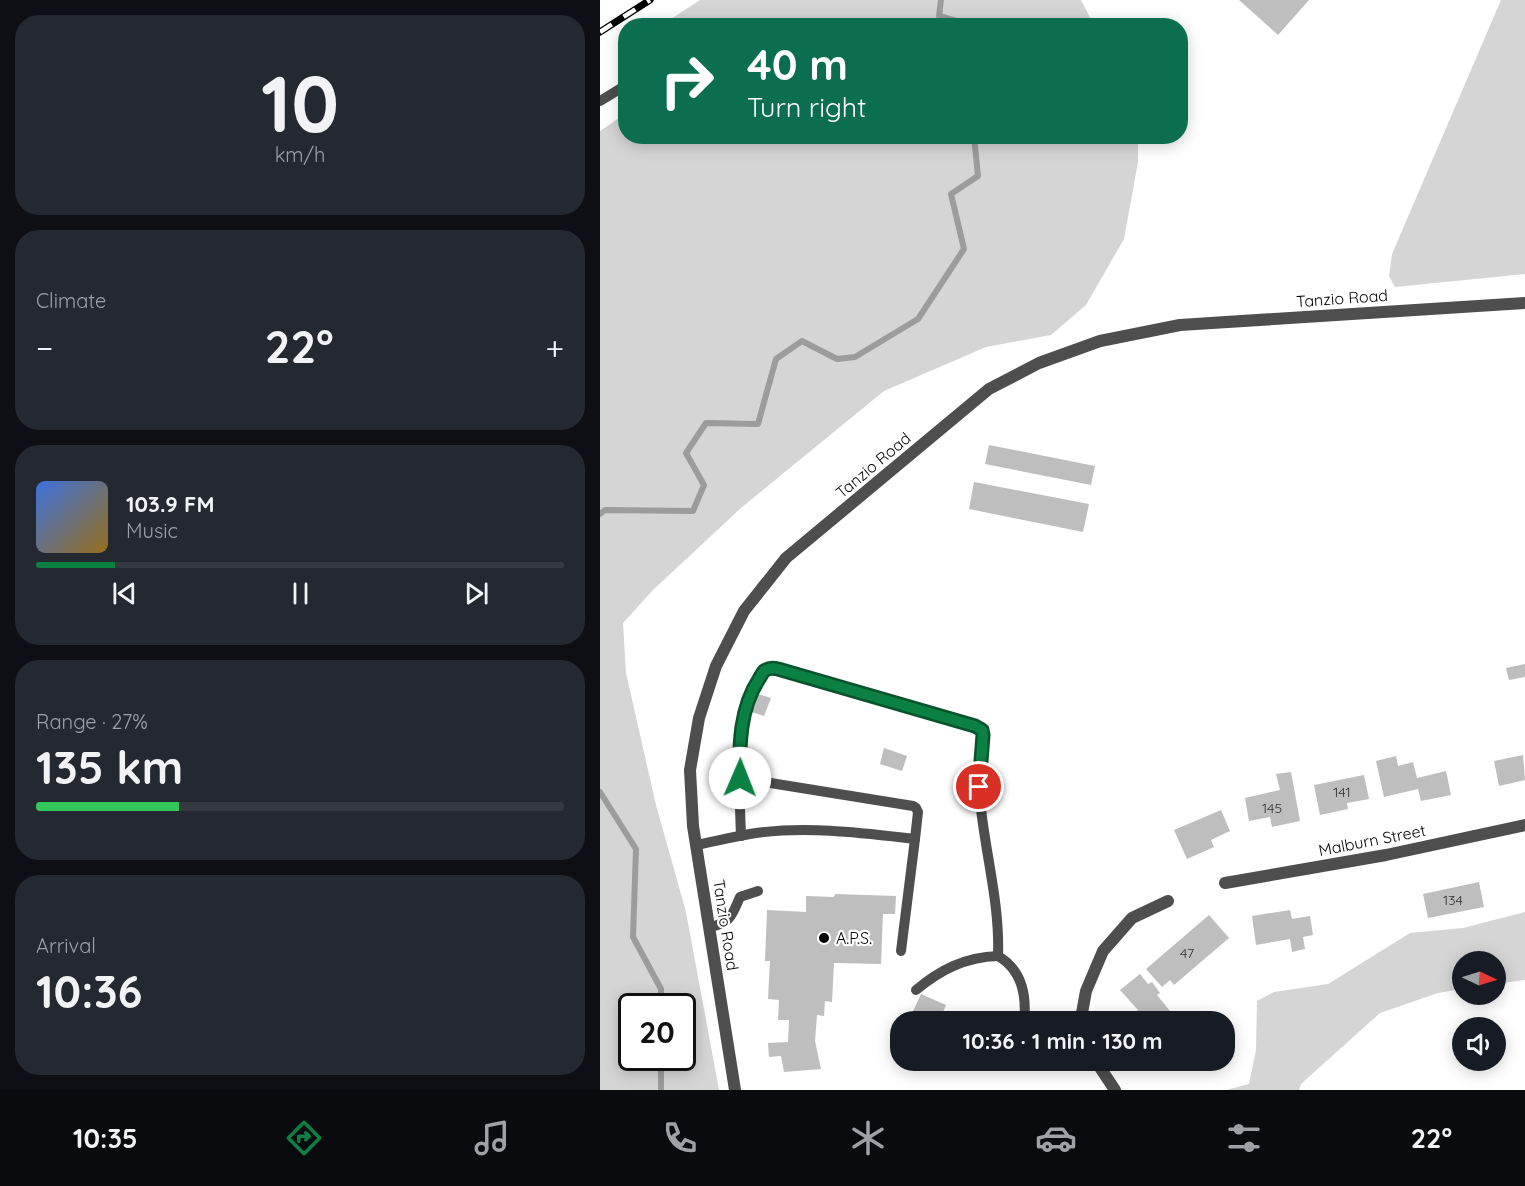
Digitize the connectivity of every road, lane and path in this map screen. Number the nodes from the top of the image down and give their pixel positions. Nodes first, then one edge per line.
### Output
1 (618, 90) edge
2 (600, 101) edge
3 (1525, 303) edge
4 (740, 778) junction
5 (1525, 825) edge
6 (741, 836) junction
7 (915, 839) junction
8 (696, 845) junction
9 (1225, 883) dead end
10 (758, 891) dead end
11 (1168, 902) dead end
12 (710, 927) junction
13 (901, 951) dead end
14 (998, 956) junction
15 (916, 990) dead end
16 (1024, 1011) edge
17 (1082, 1011) edge
18 (1100, 1071) edge
19 (735, 1090) edge
20 (1115, 1090) edge

1 - 2 lane
3 - 8 street, Tanzio Road
4 - 6 lane
4 - 7 lane
4 - 14 lane
5 - 9 street, Malburn Street
6 - 7 lane
6 - 8 lane
7 - 13 lane
8 - 12 street, Tanzio Road
10 - 12 lane
11 - 17 street
12 - 19 street, Tanzio Road
14 - 15 lane
14 - 16 lane
18 - 20 street

